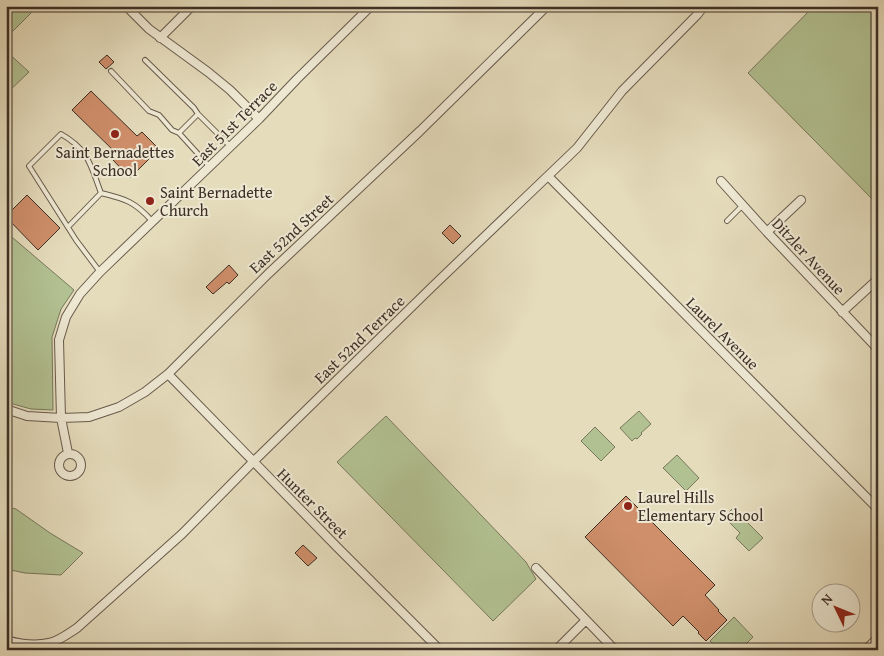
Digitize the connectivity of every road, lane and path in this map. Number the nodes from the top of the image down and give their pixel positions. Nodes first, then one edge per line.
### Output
1 (126, 6) edge
2 (192, 6) edge
3 (371, 6) edge
4 (547, 6) edge
5 (704, 6) edge
6 (160, 38) junction
7 (145, 60) dead end
8 (110, 71) dead end
9 (198, 114) junction
10 (259, 119) junction
11 (178, 133) junction
12 (230, 146) junction
13 (210, 166) junction
14 (548, 176) junction
15 (721, 181) dead end
16 (101, 193) junction
17 (801, 200) dead end
18 (743, 205) junction
19 (153, 221) junction
20 (726, 221) dead end
21 (68, 226) junction
22 (767, 232) junction
23 (100, 272) junction
24 (878, 279) edge
25 (842, 312) junction
26 (878, 349) edge
27 (168, 374) junction
28 (6, 409) edge
29 (61, 418) junction
30 (68, 453) dead end
31 (253, 462) junction
32 (878, 509) edge
33 (536, 568) dead end
34 (586, 620) junction
35 (878, 639) edge
36 (6, 640) edge
37 (440, 650) edge
38 (556, 650) edge
39 (615, 650) edge
40 (867, 650) edge

1 - 6 street
2 - 6 street
3 - 10 street, East 51st Terrace
4 - 27 street, East 52nd Street
5 - 14 street, East 52nd Terrace
6 - 10 street
7 - 9 lane
8 - 11 lane
9 - 11 lane
9 - 12 lane
10 - 12 street, East 51st Terrace
11 - 13 lane
12 - 13 street, East 51st Terrace
13 - 19 street, East 51st Terrace
14 - 31 street, East 52nd Terrace
14 - 32 street, Laurel Avenue
15 - 18 street, Ditzler Avenue
16 - 19 lane
16 - 21 lane
16 - 21 lane
17 - 22 street
18 - 20 lane
18 - 22 street, Ditzler Avenue
19 - 23 street, East 51st Terrace
21 - 23 lane
22 - 25 street, Ditzler Avenue
23 - 29 street, East 51st Terrace
24 - 25 street
25 - 26 street, Ditzler Avenue
27 - 29 street, East 52nd Street
27 - 31 street, Hunter Street
28 - 29 street, East 52nd Street
29 - 30 street
31 - 36 street, East 52nd Terrace
31 - 37 street, Hunter Street
33 - 34 street
34 - 38 street
34 - 39 street
35 - 40 street

